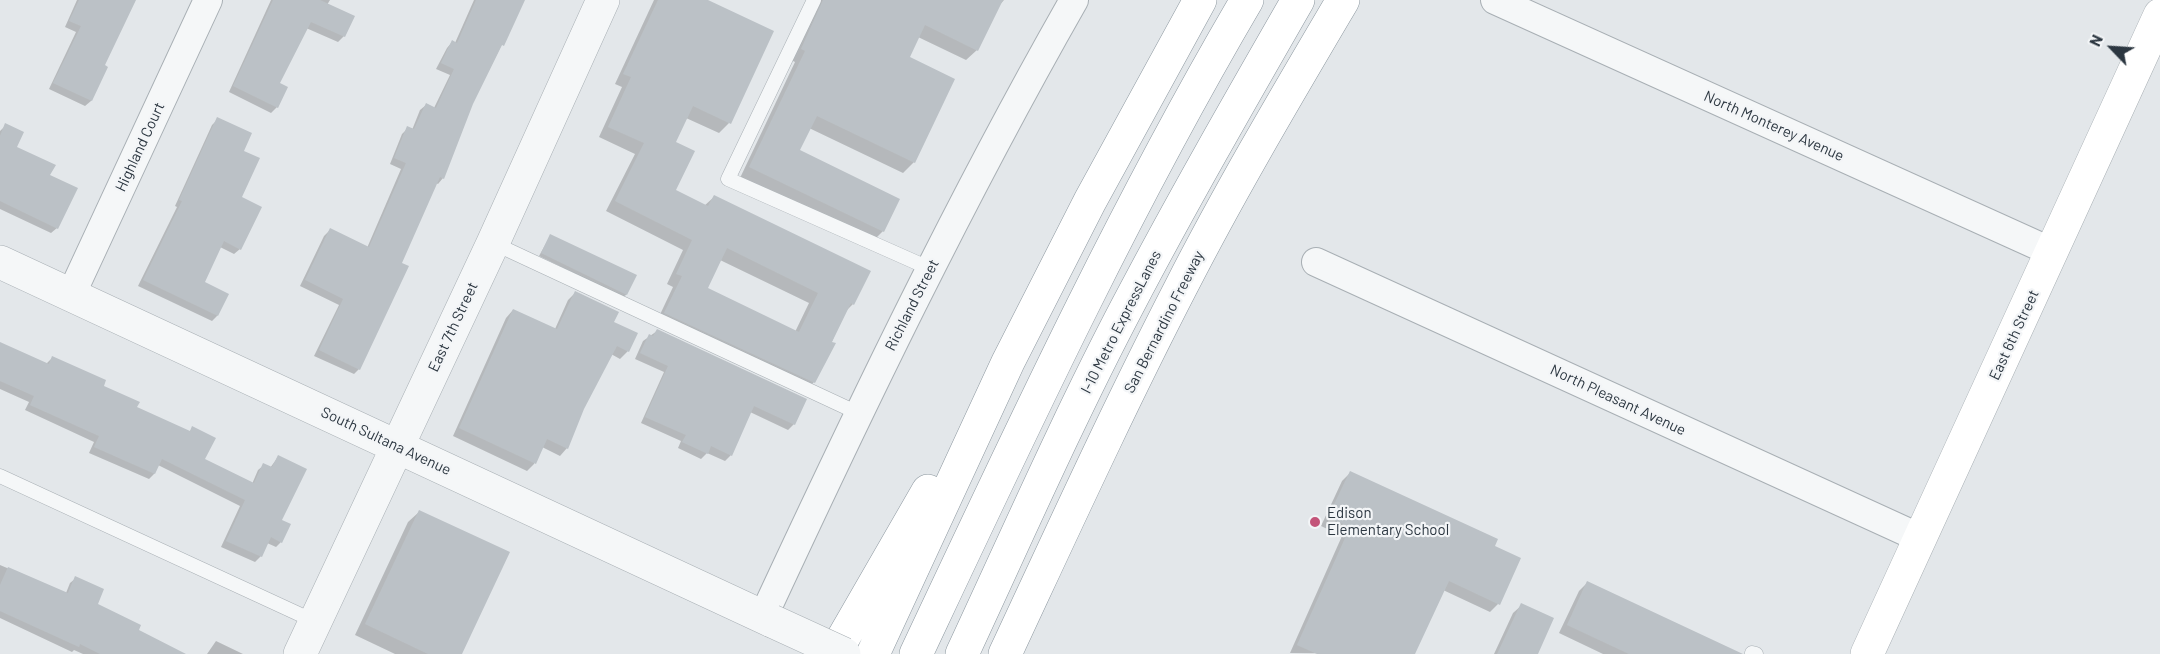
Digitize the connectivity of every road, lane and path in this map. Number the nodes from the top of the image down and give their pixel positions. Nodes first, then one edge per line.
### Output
1 (208, 0) edge
2 (603, 0) edge
3 (814, 0) edge
4 (1074, 0) edge
5 (1200, 0) edge
6 (1247, 0) edge
7 (1299, 0) edge
8 (1343, 0) edge
9 (1495, 0) edge
10 (2160, 15) edge
11 (493, 243) junction
12 (2052, 252) junction
13 (0, 262) edge
14 (1316, 262) dead end
15 (931, 269) junction
16 (71, 295) junction
17 (1008, 363) junction
18 (858, 413) junction
19 (396, 446) junction
20 (0, 476) edge
21 (1920, 538) junction
22 (767, 619) junction
23 (314, 621) junction
24 (300, 654) edge
25 (834, 654) edge
26 (844, 654) edge
27 (873, 654) edge
28 (916, 654) edge
29 (962, 654) edge
30 (1005, 654) edge
31 (1867, 654) edge

1 - 16 street, Highland Court
2 - 11 street, East 7th Street
3 - 15 lane
4 - 15 street, Richland Street
5 - 17 main road
6 - 28 main road
7 - 29 main road, I-10 Metro ExpressLanes
8 - 30 main road, San Bernardino Freeway
9 - 12 street, North Monterey Avenue
10 - 12 main road, East 6th Street
11 - 18 lane
11 - 19 street, East 7th Street
12 - 21 main road, East 6th Street
13 - 16 street, South Sultana Avenue
14 - 21 street, North Pleasant Avenue
15 - 18 street, Richland Street
16 - 19 street, South Sultana Avenue
17 - 25 main road
17 - 27 main road
18 - 22 street, Richland Street
19 - 22 street, South Sultana Avenue
19 - 23 street, East 7th Street
20 - 23 lane
21 - 31 main road, East 6th Street
22 - 26 street, South Sultana Avenue, bridge
23 - 24 street, East 7th Street

